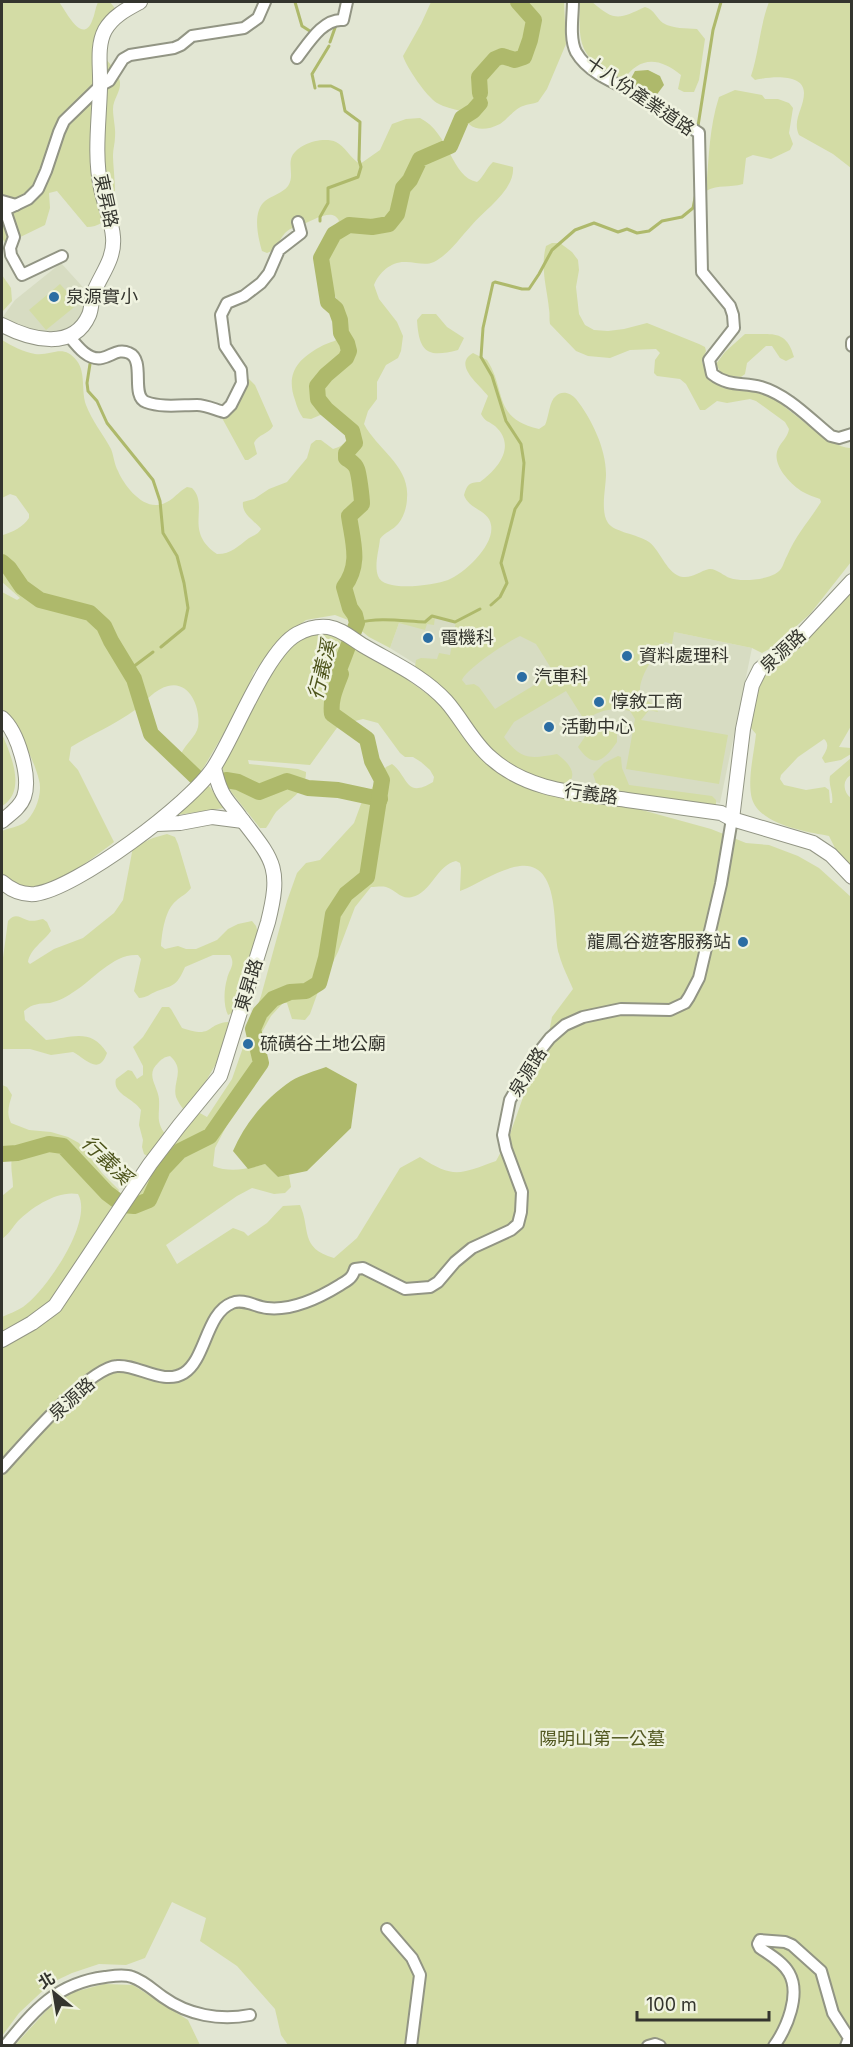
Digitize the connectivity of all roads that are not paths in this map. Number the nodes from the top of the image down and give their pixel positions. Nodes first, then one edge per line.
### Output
1 (140, 2) edge
2 (265, 2) edge
3 (347, 2) edge
4 (573, 2) edge
5 (297, 58) dead end
6 (100, 86) junction
7 (2, 201) edge
8 (16, 205) junction
9 (298, 222) dead end
10 (62, 256) dead end
11 (2, 325) edge
12 (69, 336) junction
13 (852, 434) edge
14 (852, 581) edge
15 (2, 718) edge
16 (214, 768) junction
17 (732, 819) junction
18 (2, 821) edge
19 (243, 821) junction
20 (157, 824) junction
21 (852, 878) edge
22 (2, 882) edge
23 (2, 1340) edge
24 (2, 1468) edge
25 (387, 1929) dead end
26 (250, 2015) dead end
27 (5, 2046) edge
28 (411, 2046) edge
29 (648, 2046) edge
30 (660, 2046) edge
31 (774, 2046) edge
32 (846, 2046) edge

1 - 6 street, 東昇路
2 - 6 street
3 - 5 street
4 - 13 street, 十八份產業道路
6 - 8 street
6 - 12 street, 東昇路
7 - 8 street
8 - 10 street
9 - 12 street
11 - 12 street
14 - 17 street, 泉源路
15 - 18 street
16 - 17 street, 行義路
16 - 19 street, 東昇路
16 - 20 street
17 - 21 street, 行義路
17 - 24 street, 泉源路
19 - 20 street
19 - 23 street, 東昇路
20 - 22 street
25 - 28 street
26 - 27 street
29 - 30 street
31 - 32 street

